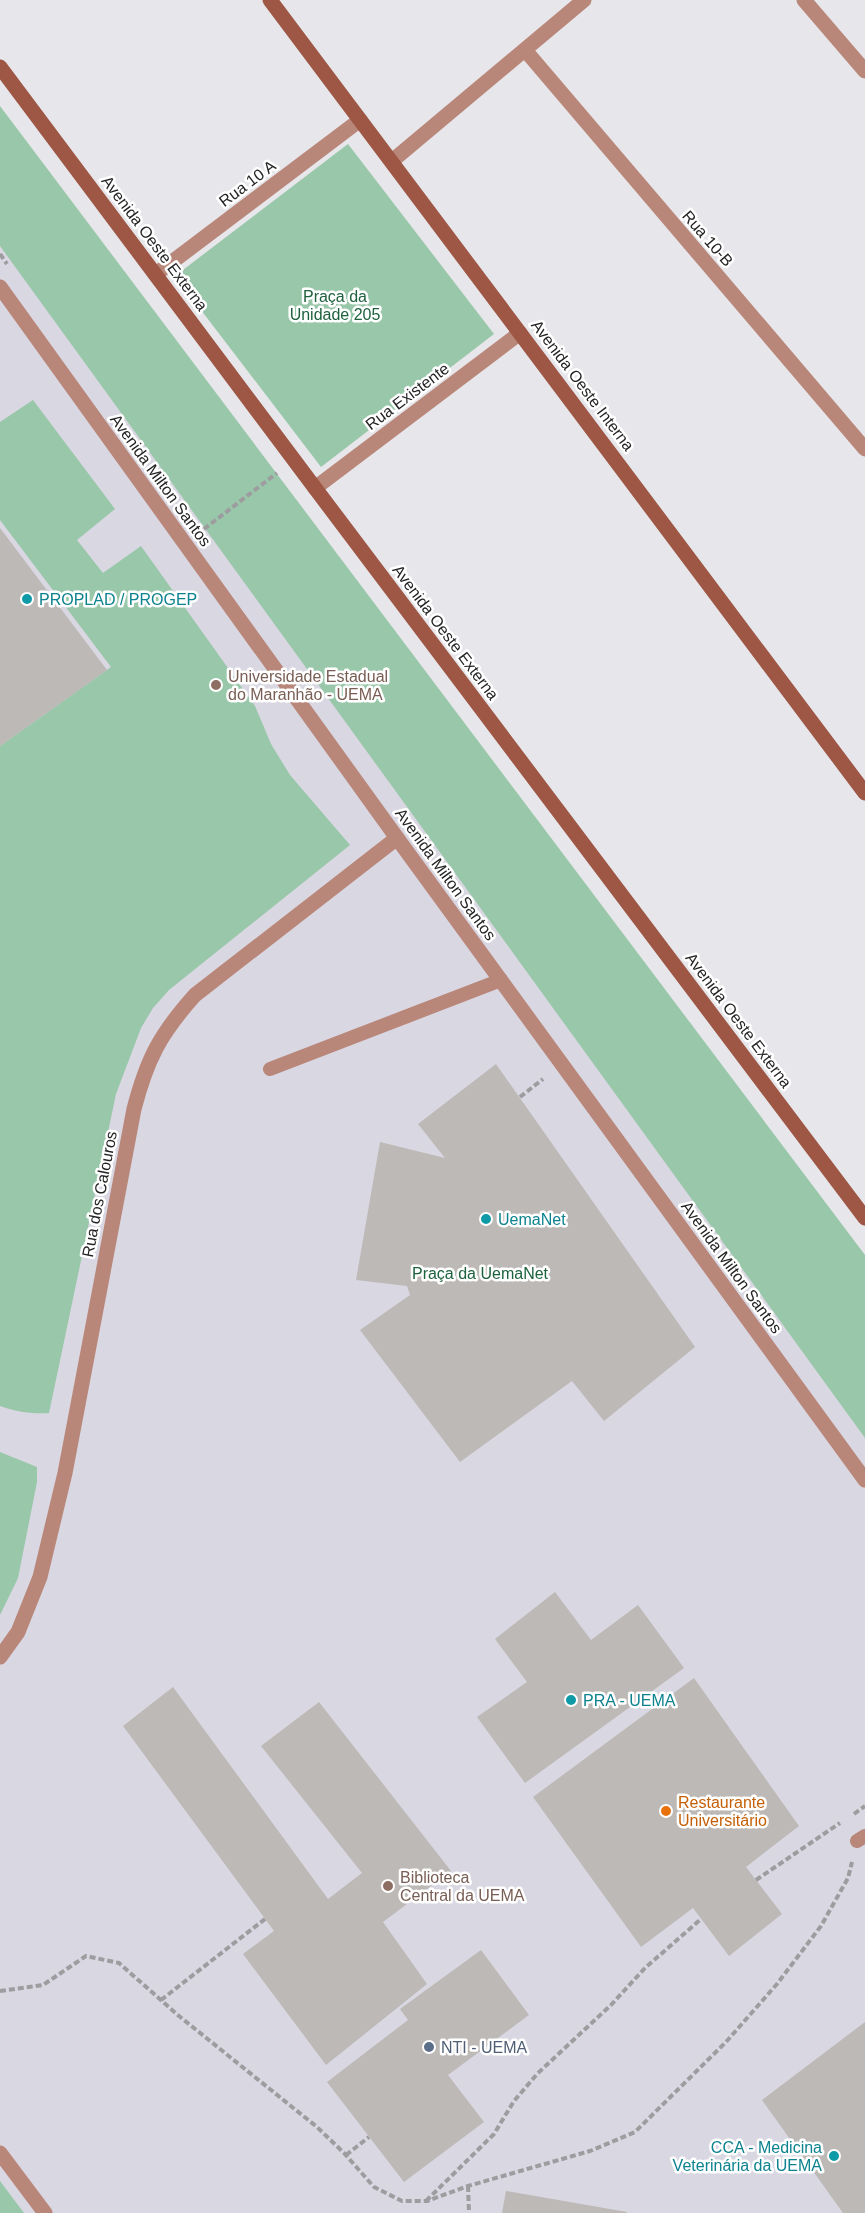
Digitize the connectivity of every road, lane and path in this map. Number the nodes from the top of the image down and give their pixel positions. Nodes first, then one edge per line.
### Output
1 (270, 0) edge
2 (584, 0) edge
3 (804, 0) edge
4 (525, 50) junction
5 (0, 67) edge
6 (865, 70) edge
7 (360, 120) junction
8 (392, 161) junction
9 (156, 274) junction
10 (0, 287) edge
11 (520, 333) junction
12 (865, 448) edge
13 (294, 460) junction
14 (315, 488) junction
15 (200, 531) dead end
16 (865, 793) edge
17 (397, 838) junction
18 (501, 980) junction
19 (270, 1069) dead end
20 (865, 1218) edge
21 (865, 1480) edge
22 (0, 1657) edge
23 (865, 1806) edge
24 (851, 1816) dead end
25 (844, 1820) dead end
26 (861, 1838) edge
27 (756, 1880) dead end
28 (265, 1919) dead end
29 (701, 1919) dead end
30 (0, 1991) edge
31 (160, 2000) junction
32 (369, 2137) dead end
33 (0, 2153) edge
34 (346, 2155) junction
35 (468, 2186) junction
36 (425, 2201) junction
37 (45, 2213) edge
38 (470, 2213) edge

1 - 7 street, Avenida Oeste Interna
2 - 4 street
3 - 6 street
4 - 8 street
4 - 12 street, Rua 10-B
5 - 9 street, Avenida Oeste Externa
7 - 8 street, Avenida Oeste Interna
7 - 9 street, Rua 10 A
8 - 11 street, Avenida Oeste Interna
9 - 13 street, Avenida Oeste Externa
10 - 17 street, Avenida Milton Santos
11 - 14 street, Rua Existente
11 - 16 street, Avenida Oeste Interna
13 - 14 street, Avenida Oeste Externa
13 - 15 path
14 - 20 street, Avenida Oeste Externa
17 - 18 street, Avenida Milton Santos
17 - 22 street, Rua dos Calouros
18 - 19 lane
18 - 21 street, Avenida Milton Santos
23 - 24 path
25 - 27 path
26 - 35 path
28 - 31 path
29 - 36 path
30 - 31 path
31 - 34 path
32 - 34 path
33 - 37 street
34 - 36 path
35 - 36 path
35 - 38 path

